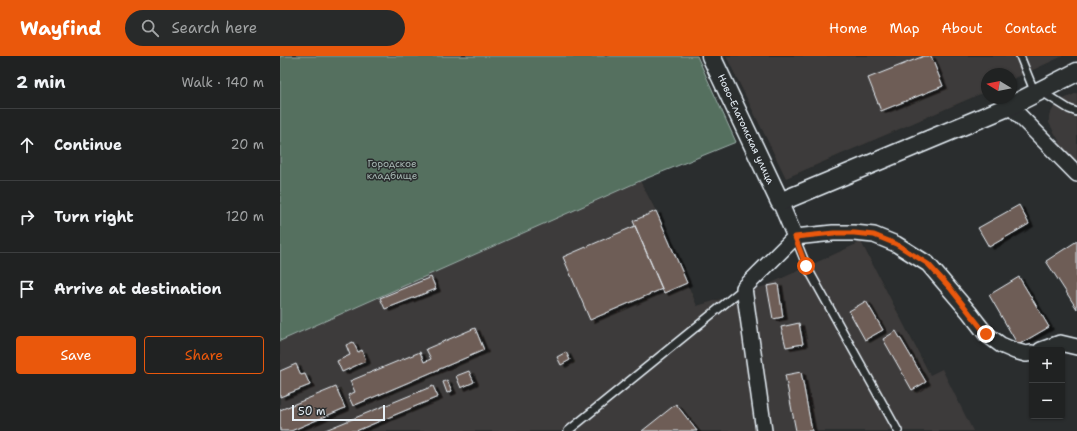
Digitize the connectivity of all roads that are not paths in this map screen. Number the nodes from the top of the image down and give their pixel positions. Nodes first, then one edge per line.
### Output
1 (711, 56) edge
2 (1020, 56) edge
3 (1077, 72) edge
4 (1038, 92) junction
5 (1010, 106) junction
6 (1077, 112) edge
7 (1077, 174) edge
8 (780, 202) junction
9 (795, 237) junction
10 (744, 288) junction
11 (1049, 347) edge
12 (1077, 347) edge
13 (1029, 353) edge
14 (568, 431) edge
15 (764, 431) edge
16 (898, 431) edge

1 - 8 street, Ново-Елатомская улица
2 - 4 lane
3 - 4 street
4 - 5 street
4 - 6 lane
5 - 7 street
5 - 8 street
8 - 9 street
9 - 10 street
9 - 13 street
9 - 16 lane
10 - 14 lane
10 - 15 street
11 - 12 street

